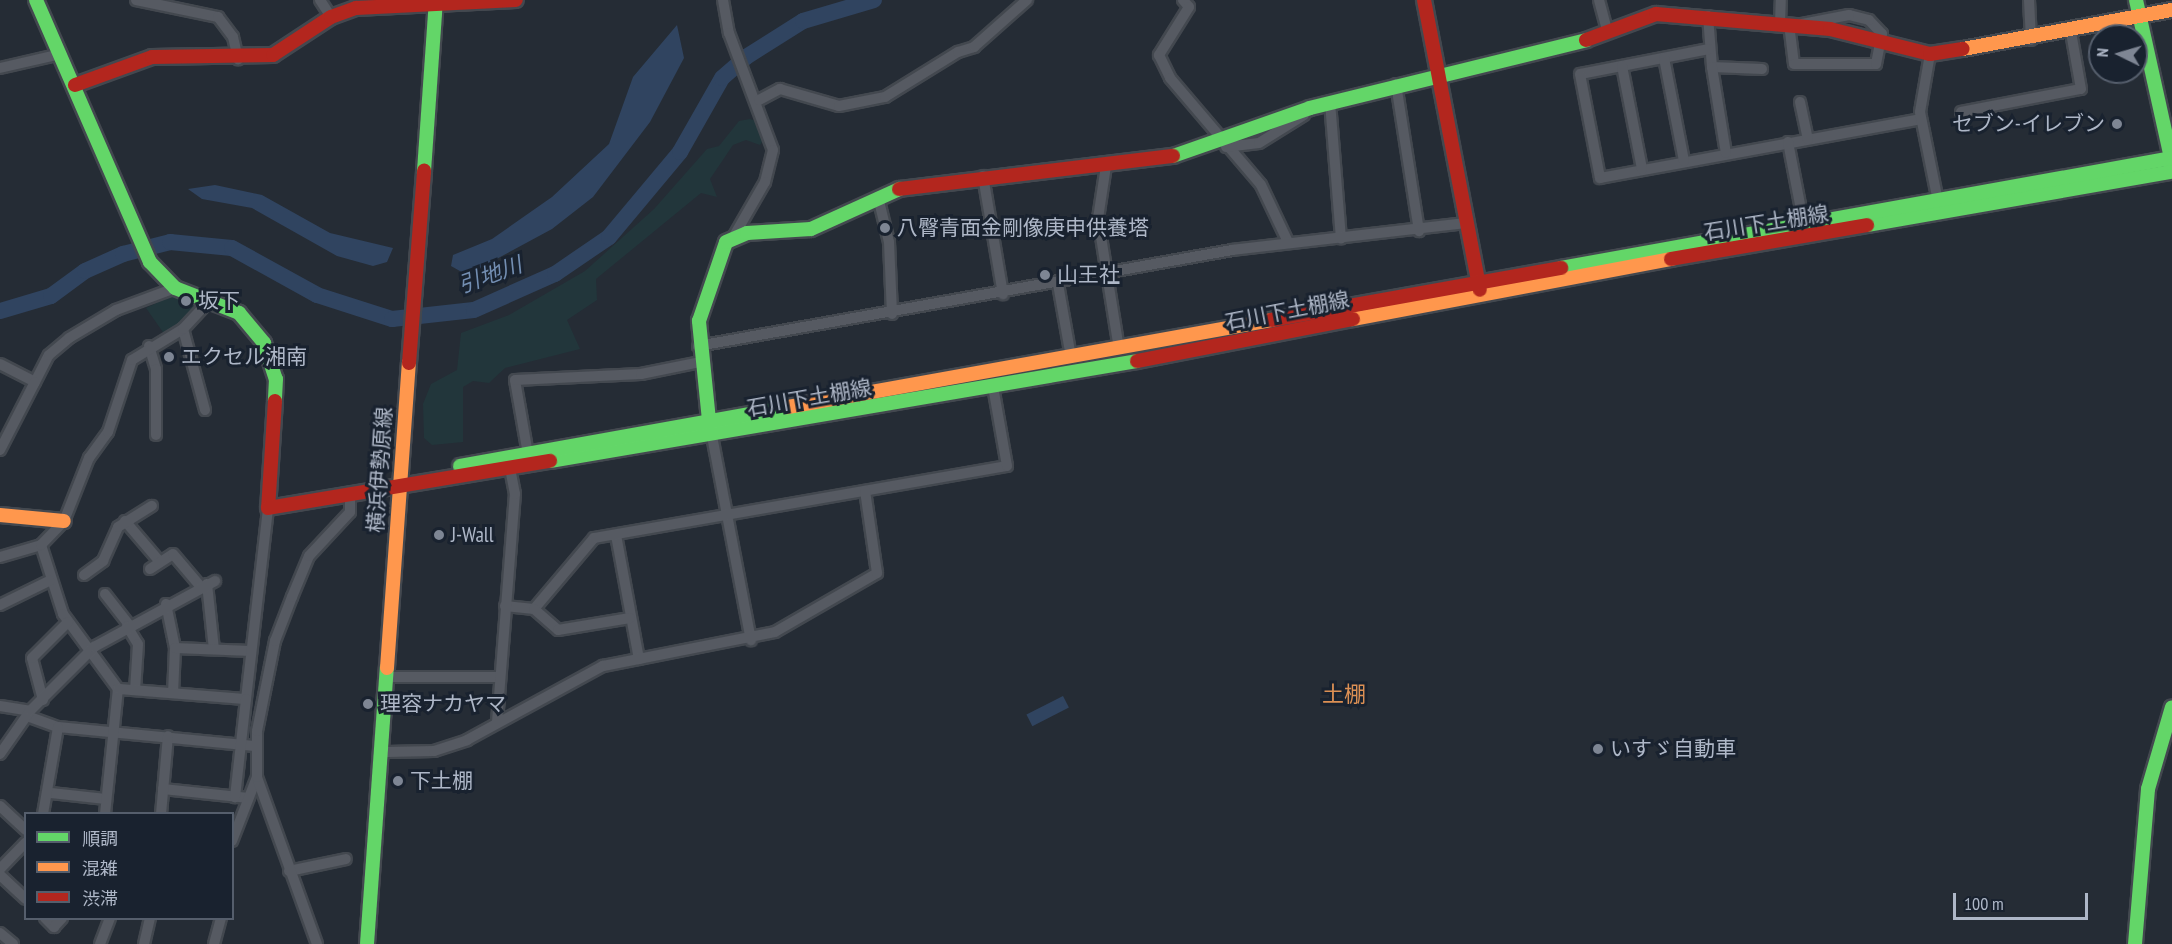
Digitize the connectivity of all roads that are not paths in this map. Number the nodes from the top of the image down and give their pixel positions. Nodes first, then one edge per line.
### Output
1 (36, 0) edge
2 (136, 0) edge
3 (320, 0) edge
4 (516, 0) edge
5 (723, 0) edge
6 (1027, 0) edge
7 (1183, 0) edge
8 (1424, 0) edge
9 (1599, 0) edge
10 (1781, 0) edge
11 (2029, 0) edge
12 (2136, 0) edge
13 (440, 3) edge
14 (2172, 10) edge
15 (1708, 16) junction
16 (331, 17) junction
17 (2140, 18) junction
18 (1789, 24) junction
19 (1608, 30) junction
20 (2071, 32) junction
21 (2031, 40) junction
22 (1882, 41) junction
23 (1709, 49) junction
24 (61, 54) junction
25 (1930, 54) junction
26 (1664, 58) junction
27 (238, 59) junction
28 (1622, 66) junction
29 (0, 68) edge
30 (1712, 68) junction
31 (1762, 69) dead end
32 (1439, 74) junction
33 (1396, 84) junction
34 (75, 85) junction
35 (759, 100) junction
36 (1800, 102) dead end
37 (1325, 104) junction
38 (1961, 112) dead end
39 (1921, 119) junction
40 (1808, 139) junction
41 (1788, 142) junction
42 (1224, 145) junction
43 (1726, 153) junction
44 (1684, 161) junction
45 (2172, 163) edge
46 (1106, 166) junction
47 (1642, 169) junction
48 (983, 176) junction
49 (878, 197) junction
50 (1938, 201) junction
51 (1467, 223) junction
52 (1804, 225) junction
53 (1419, 231) junction
54 (734, 236) junction
55 (1341, 239) junction
56 (1288, 242) junction
57 (1106, 275) junction
58 (1058, 284) junction
59 (1479, 287) junction
60 (175, 288) junction
61 (1003, 294) junction
62 (208, 302) junction
63 (892, 314) junction
64 (183, 329) junction
65 (149, 346) junction
66 (698, 346) junction
67 (1119, 349) junction
68 (1071, 357) junction
69 (700, 362) junction
70 (0, 365) edge
71 (1121, 365) junction
72 (36, 382) junction
73 (993, 387) junction
74 (205, 410) dead end
75 (708, 421) junction
76 (156, 435) dead end
77 (712, 436) junction
78 (0, 450) edge
79 (528, 454) junction
80 (510, 468) junction
81 (405, 483) junction
82 (864, 491) junction
83 (350, 492) junction
84 (152, 506) dead end
85 (268, 508) junction
86 (0, 515) edge
87 (728, 516) junction
88 (125, 520) junction
89 (64, 521) junction
90 (616, 535) junction
91 (41, 545) junction
92 (0, 557) edge
93 (160, 562) junction
94 (150, 569) dead end
95 (84, 575) dead end
96 (49, 581) junction
97 (208, 584) junction
98 (105, 594) dead end
99 (166, 604) junction
100 (0, 605) edge
101 (505, 606) junction
102 (534, 609) junction
103 (630, 618) junction
104 (68, 622) junction
105 (128, 626) junction
106 (751, 640) junction
107 (175, 648) junction
108 (213, 649) junction
109 (251, 651) junction
110 (89, 652) junction
111 (639, 659) junction
112 (500, 676) junction
113 (393, 677) junction
114 (118, 689) junction
115 (135, 690) junction
116 (173, 693) junction
117 (246, 699) junction
118 (43, 700) junction
119 (0, 706) edge
120 (2172, 707) edge
121 (28, 714) junction
122 (497, 722) junction
123 (58, 727) junction
124 (113, 731) junction
125 (168, 736) junction
126 (241, 742) junction
127 (257, 746) junction
128 (387, 752) junction
129 (0, 754) edge
130 (257, 777) junction
131 (163, 789) junction
132 (51, 793) junction
133 (235, 797) junction
134 (249, 798) junction
135 (106, 799) junction
136 (0, 806) edge
137 (43, 812) edge
138 (105, 812) edge
139 (161, 812) edge
140 (24, 828) edge
141 (234, 836) edge
142 (24, 844) edge
143 (346, 859) dead end
144 (0, 869) edge
145 (289, 871) junction
146 (0, 875) edge
147 (24, 897) edge
148 (47, 920) edge
149 (60, 920) edge
150 (109, 920) edge
151 (147, 920) edge
152 (220, 920) edge
153 (0, 933) edge
154 (13, 944) edge
155 (100, 944) edge
156 (144, 944) edge
157 (214, 944) edge
158 (317, 944) edge
159 (367, 944) edge
160 (376, 944) edge
161 (2135, 944) edge

1 - 24 street
2 - 27 street
3 - 16 street
4 - 13 street
5 - 35 street
6 - 35 street
7 - 42 street
8 - 32 street
9 - 19 street
10 - 18 street
11 - 21 street
12 - 17 street
13 - 16 street
13 - 81 street, 横浜伊勢原線
14 - 17 street
15 - 18 street
15 - 19 street
15 - 23 street
16 - 27 street
17 - 20 street
17 - 45 street
18 - 22 street
18 - 22 street
19 - 32 street
20 - 21 street
20 - 38 street
21 - 25 street
22 - 25 street
23 - 26 street
23 - 30 street
24 - 29 street
24 - 34 street
25 - 39 street
26 - 28 street
26 - 44 street
27 - 34 street
28 - 47 street
28 - 47 street
30 - 31 street
30 - 43 street
32 - 33 street
32 - 51 street
33 - 37 street
33 - 53 street
34 - 60 street
35 - 54 street
36 - 40 street
37 - 42 street
37 - 55 street
39 - 40 street
39 - 50 street
40 - 41 street
41 - 43 street
41 - 52 street
42 - 46 street
42 - 56 street
43 - 44 street
44 - 47 street
45 - 50 street, 石川下土棚線
45 - 59 street, 石川下土棚線
46 - 48 street
46 - 57 street
48 - 49 street
48 - 61 street
49 - 54 street
49 - 63 street
50 - 52 street, 石川下土棚線
51 - 53 street
51 - 59 street
52 - 59 street, 石川下土棚線
53 - 55 street
54 - 66 street
55 - 56 street
56 - 57 street
57 - 58 street
57 - 67 street
58 - 61 street
58 - 68 street
59 - 67 street, 石川下土棚線
59 - 71 street, 石川下土棚線
60 - 62 street
60 - 72 street
61 - 63 street
62 - 64 street
62 - 85 street
63 - 66 street
64 - 65 street
64 - 74 street
65 - 76 street
65 - 89 street
66 - 69 street
67 - 68 street, 石川下土棚線
67 - 71 street
68 - 75 street, 石川下土棚線
69 - 75 street
69 - 79 street
70 - 72 street
71 - 73 street, 石川下土棚線
72 - 78 street
73 - 77 street, 石川下土棚線
73 - 82 street
75 - 77 street
75 - 79 street, 石川下土棚線
77 - 80 street, 石川下土棚線
77 - 87 street
79 - 81 street, 石川下土棚線
80 - 81 street, 石川下土棚線
80 - 101 street
81 - 83 street
81 - 113 street, 横浜伊勢原線
81 - 159 street, 横浜伊勢原線
82 - 87 street
82 - 106 street
83 - 85 street
83 - 127 street
84 - 88 street
85 - 109 street
86 - 89 street
87 - 90 street
87 - 106 street
88 - 93 street
88 - 95 street
89 - 91 street
90 - 102 street
90 - 103 street
91 - 92 street
91 - 96 street
93 - 94 street
93 - 97 street
96 - 100 street
96 - 104 street
97 - 99 street
97 - 108 street
98 - 105 street
99 - 105 street
99 - 107 street
101 - 102 street
101 - 112 street
102 - 103 street
103 - 111 street
104 - 110 street
104 - 118 street
105 - 110 street
105 - 115 street
106 - 111 street
107 - 108 street
107 - 116 street
108 - 109 street
109 - 117 street
110 - 114 street
110 - 118 street
111 - 122 street
112 - 113 street
112 - 122 street
113 - 128 street, 横浜伊勢原線
114 - 115 street
114 - 124 street
115 - 116 street
116 - 117 street
117 - 126 street
118 - 121 street
119 - 121 street
120 - 161 street
121 - 123 street
121 - 129 street
122 - 128 street
123 - 124 street
123 - 132 street
124 - 125 street
124 - 135 street
125 - 126 street
125 - 131 street
126 - 127 street
126 - 133 street
127 - 130 street
128 - 160 street, 横浜伊勢原線
130 - 134 street
130 - 145 street
131 - 133 street
131 - 139 street
132 - 135 street
132 - 137 street
133 - 134 street
134 - 141 street
135 - 138 street
136 - 140 street
142 - 144 street
143 - 145 street
145 - 158 street
146 - 147 street
148 - 149 street
150 - 155 street
151 - 156 street
152 - 157 street
153 - 154 street

